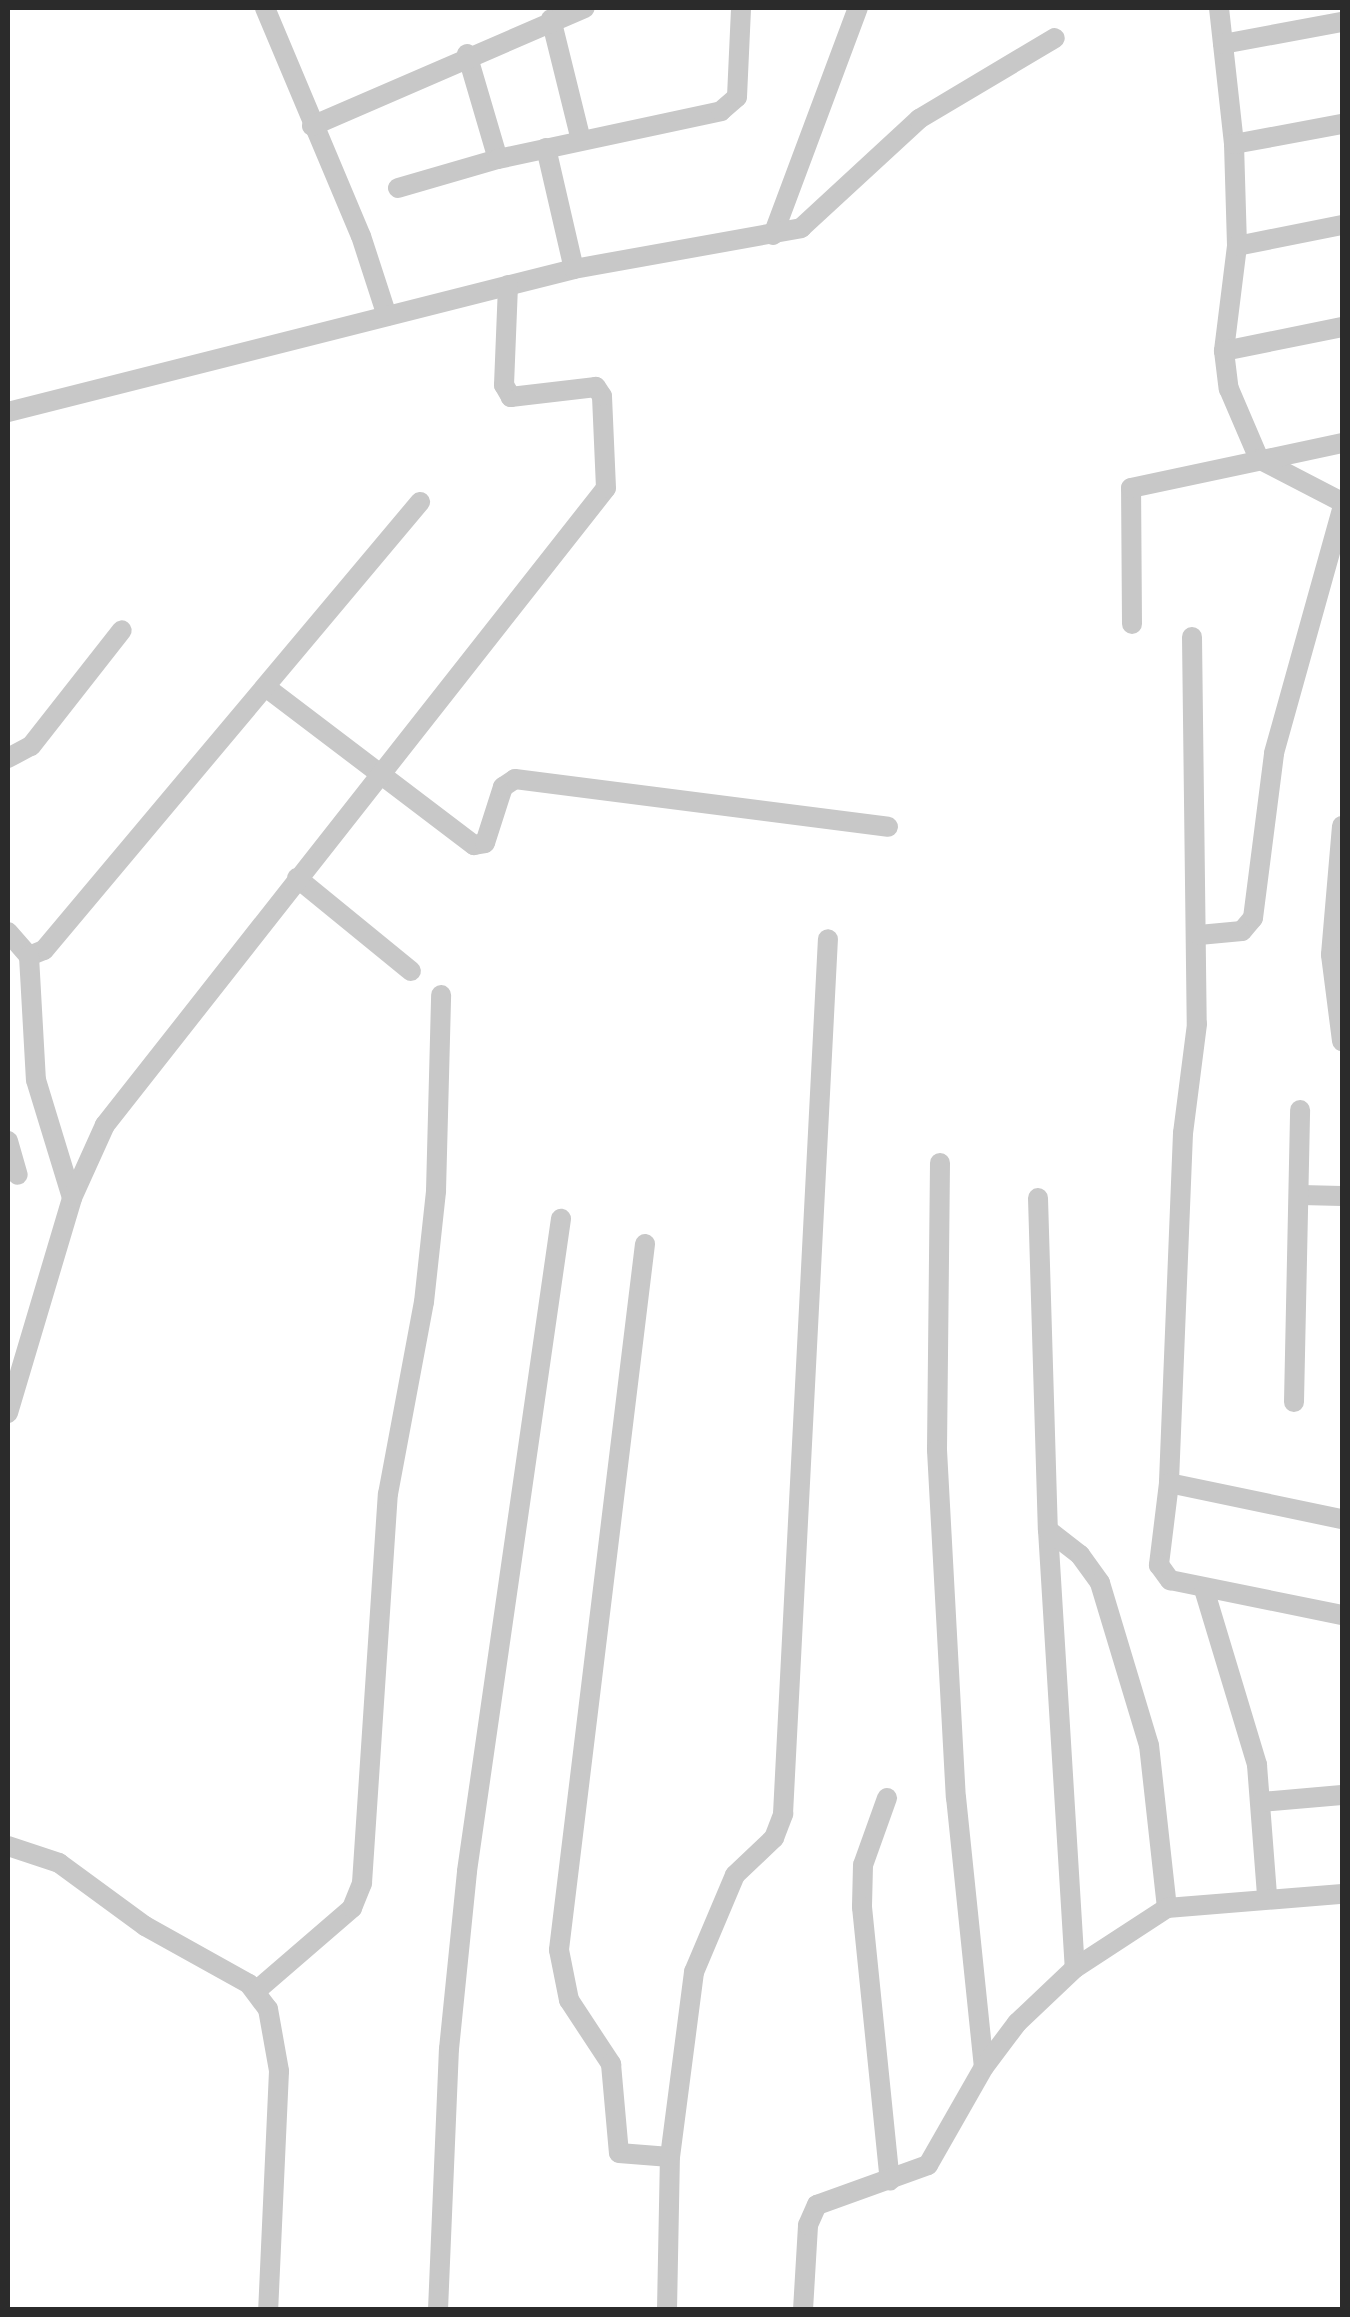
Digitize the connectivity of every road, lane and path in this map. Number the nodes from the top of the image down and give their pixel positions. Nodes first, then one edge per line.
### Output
1 (266, 8) edge
2 (585, 8) edge
3 (740, 8) edge
4 (858, 8) edge
5 (1219, 8) edge
6 (551, 19) junction
7 (1342, 22) edge
8 (1055, 38) dead end
9 (1223, 44) junction
10 (467, 54) junction
11 (1342, 124) edge
12 (312, 126) junction
13 (581, 140) junction
14 (1234, 144) junction
15 (546, 148) junction
16 (498, 159) junction
17 (398, 188) dead end
18 (1342, 225) edge
19 (773, 235) junction
20 (1237, 246) junction
21 (574, 269) junction
22 (508, 286) junction
23 (386, 316) junction
24 (1342, 328) edge
25 (1224, 351) junction
26 (8, 412) edge
27 (1342, 443) edge
28 (1259, 459) junction
29 (420, 502) dead end
30 (1342, 502) edge
31 (1342, 510) edge
32 (1132, 624) dead end
33 (122, 630) dead end
34 (1192, 638) dead end
35 (267, 688) junction
36 (8, 758) edge
37 (379, 778) junction
38 (1342, 826) edge
39 (888, 827) dead end
40 (297, 878) junction
41 (8, 932) edge
42 (1199, 935) junction
43 (828, 938) dead end
44 (30, 956) junction
45 (412, 971) dead end
46 (441, 995) dead end
47 (1342, 1040) edge
48 (1300, 1110) dead end
49 (8, 1141) edge
50 (940, 1163) dead end
51 (18, 1175) dead end
52 (1301, 1195) junction
53 (1342, 1196) edge
54 (72, 1198) junction
55 (1038, 1198) dead end
56 (562, 1219) dead end
57 (646, 1244) dead end
58 (1294, 1402) dead end
59 (8, 1412) edge
60 (1169, 1483) junction
61 (1342, 1519) edge
62 (1048, 1530) junction
63 (1204, 1589) junction
64 (1342, 1615) edge
65 (1342, 1795) edge
66 (887, 1798) dead end
67 (1261, 1802) junction
68 (8, 1846) edge
69 (1342, 1894) edge
70 (1267, 1896) junction
71 (1167, 1908) junction
72 (1075, 1968) junction
73 (256, 1991) junction
74 (984, 2067) junction
75 (670, 2157) junction
76 (890, 2181) junction
77 (268, 2310) edge
78 (438, 2310) edge
79 (667, 2310) edge
80 (803, 2310) edge

1 - 12 street
2 - 6 street
3 - 13 street
4 - 19 street
5 - 9 street
6 - 10 street
6 - 13 street
7 - 9 street
8 - 19 street
9 - 14 street
10 - 12 street
10 - 16 street
11 - 14 street
12 - 23 street
13 - 15 street
14 - 20 street
15 - 16 street
15 - 21 street
16 - 17 street
18 - 20 street
19 - 21 street
20 - 25 street
21 - 22 street
22 - 23 street
22 - 37 street
23 - 26 street
24 - 25 street
25 - 28 street
27 - 28 street
28 - 30 street
28 - 32 street
29 - 35 street
31 - 42 street
33 - 36 street
34 - 42 street
35 - 37 street
35 - 44 street
37 - 39 street
37 - 40 street
38 - 47 street
40 - 45 street
40 - 54 street
41 - 44 street
42 - 60 street
43 - 75 street
44 - 54 street
46 - 73 street
48 - 52 street
49 - 51 street
50 - 74 street
52 - 53 street
52 - 58 street
54 - 59 street
55 - 62 street
56 - 78 street
57 - 75 street
60 - 61 street
60 - 63 street
62 - 71 street
62 - 72 street
63 - 64 street
63 - 67 street
65 - 67 street
66 - 76 street
67 - 70 street
68 - 73 street
69 - 70 street
70 - 71 street
71 - 72 street
72 - 74 street
73 - 77 street
74 - 76 street
75 - 79 street
76 - 80 street

